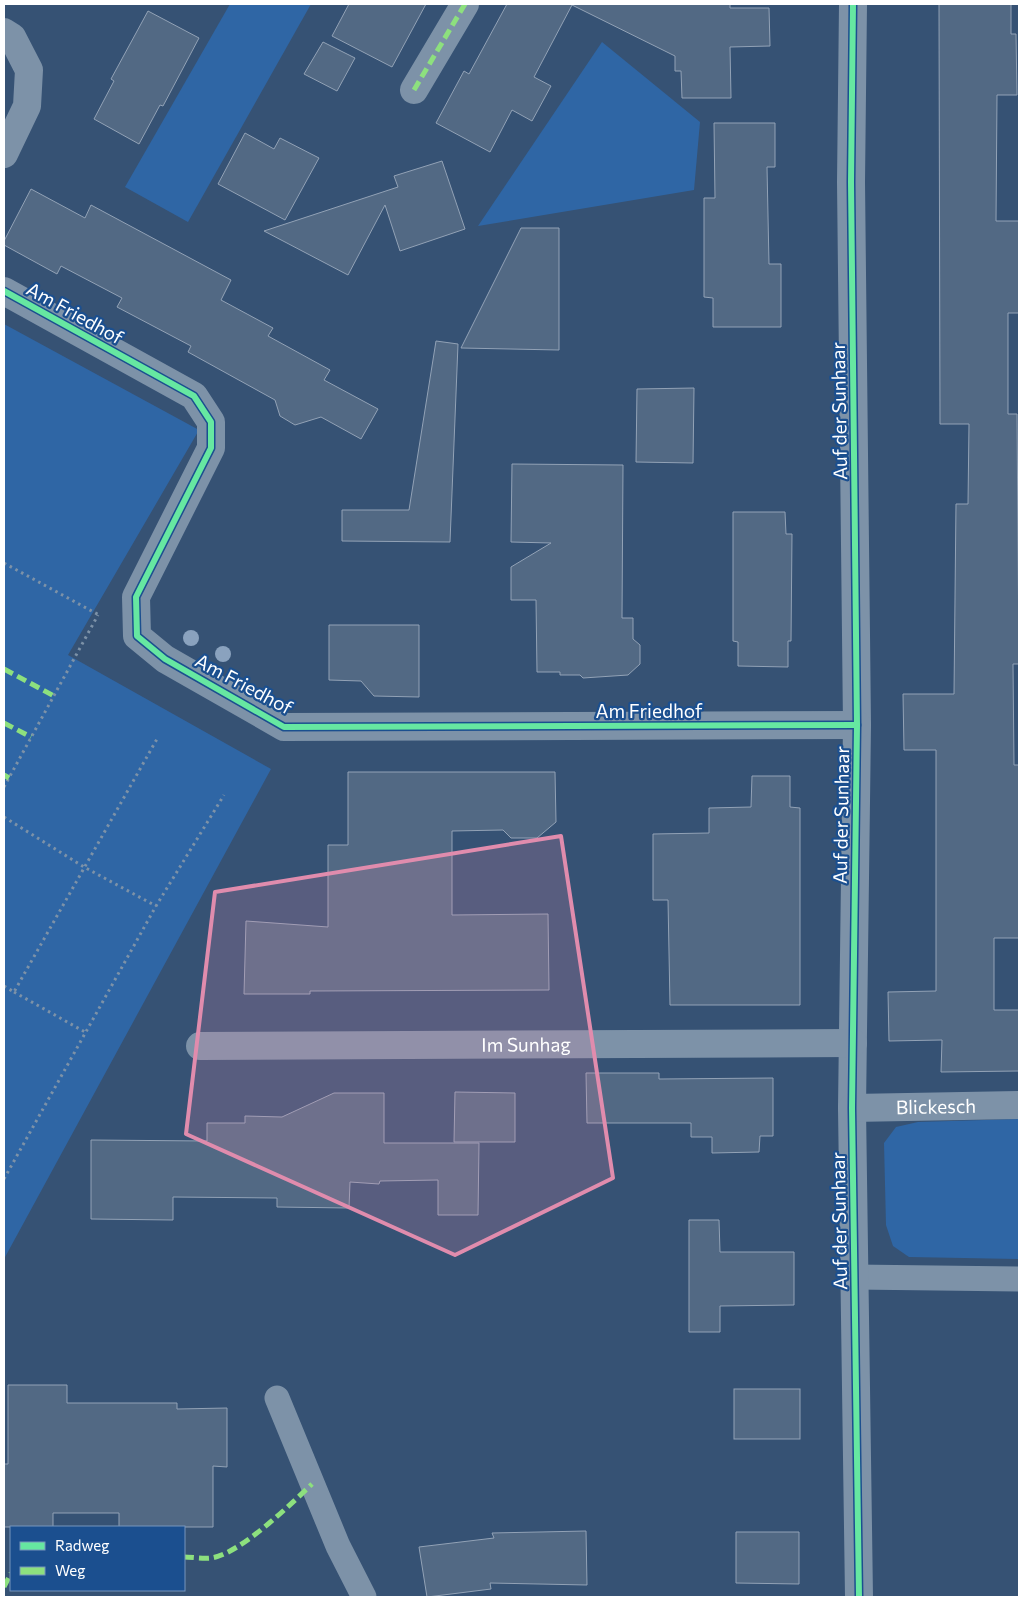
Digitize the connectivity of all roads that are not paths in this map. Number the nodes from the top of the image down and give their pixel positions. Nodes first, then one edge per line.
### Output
1 (465, 4) edge
2 (853, 4) edge
3 (4, 32) edge
4 (414, 90) dead end
5 (4, 154) edge
6 (4, 292) edge
7 (857, 725) junction
8 (853, 1043) junction
9 (200, 1046) dead end
10 (1019, 1105) edge
11 (852, 1108) junction
12 (854, 1277) junction
13 (1019, 1279) edge
14 (277, 1398) dead end
15 (364, 1597) edge
16 (859, 1597) edge

1 - 4 street
2 - 7 street, Auf der Sunhaar
3 - 5 street
6 - 7 street, Am Friedhof
7 - 8 street, Auf der Sunhaar
8 - 9 street, Im Sunhag
8 - 11 street, Auf der Sunhaar
10 - 11 street, Blickesch
11 - 12 street, Auf der Sunhaar
12 - 13 lane
12 - 16 street, Auf der Sunhaar
14 - 15 lane

